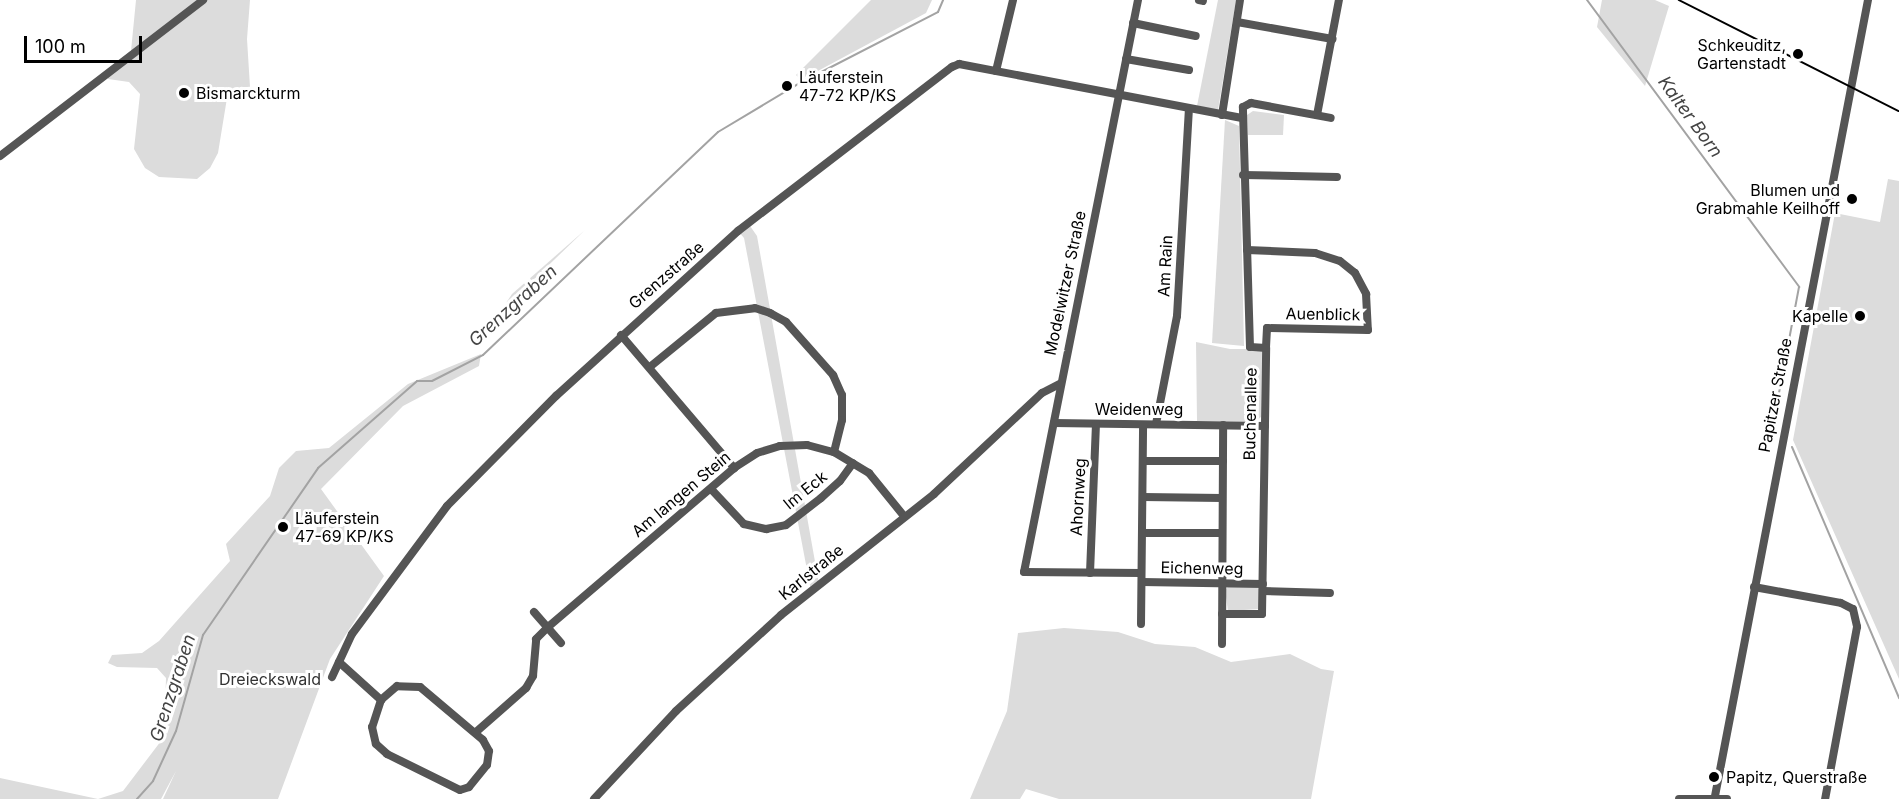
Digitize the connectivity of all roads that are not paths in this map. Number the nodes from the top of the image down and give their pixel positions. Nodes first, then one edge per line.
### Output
1 (203, 0) edge
2 (1013, 0) edge
3 (1138, 0) edge
4 (1240, 0) edge
5 (1339, 0) edge
6 (1868, 0) edge
7 (1237, 22) junction
8 (1133, 23) junction
9 (1196, 36) dead end
10 (1332, 39) junction
11 (1126, 59) junction
12 (1189, 70) dead end
13 (996, 71) junction
14 (1119, 95) junction
15 (1189, 109) junction
16 (1222, 115) junction
17 (1317, 115) junction
18 (1242, 118) junction
19 (1331, 118) dead end
20 (0, 156) edge
21 (1244, 175) junction
22 (1337, 177) dead end
23 (1247, 250) junction
24 (621, 335) junction
25 (1266, 348) junction
26 (651, 366) junction
27 (1060, 384) junction
28 (1054, 423) junction
29 (1096, 424) junction
30 (1156, 424) junction
31 (1143, 425) junction
32 (1223, 425) junction
33 (1265, 426) junction
34 (834, 452) junction
35 (1143, 461) junction
36 (1223, 461) junction
37 (853, 463) junction
38 (734, 468) junction
39 (711, 489) junction
40 (1143, 497) junction
41 (1222, 498) junction
42 (904, 516) junction
43 (1142, 533) junction
44 (1221, 533) junction
45 (1024, 572) joint
46 (1090, 573) junction
47 (1141, 578) junction
48 (1222, 583) junction
49 (1263, 587) junction
50 (1754, 587) junction
51 (1330, 593) dead end
52 (534, 612) dead end
53 (1222, 614) junction
54 (1141, 624) dead end
55 (548, 627) junction
56 (561, 643) dead end
57 (1222, 644) dead end
58 (339, 662) junction
59 (332, 677) dead end
60 (381, 700) junction
61 (476, 732) junction
62 (1715, 796) junction
63 (594, 799) edge
64 (1679, 799) edge
65 (1726, 799) edge
66 (1825, 799) edge

1 - 20 street
2 - 13 street
3 - 8 street, Modelwitzer Straße
4 - 7 street
5 - 10 street
6 - 50 street, Papitzer Straße
7 - 10 street
7 - 16 street
8 - 9 street
8 - 11 street, Modelwitzer Straße
10 - 17 street
11 - 12 street
11 - 14 street, Modelwitzer Straße
13 - 14 street, Grenzstraße
13 - 24 street, Grenzstraße
14 - 15 street, Grenzstraße
14 - 27 street, Modelwitzer Straße
15 - 16 street, Grenzstraße
15 - 30 street, Am Rain
16 - 18 street, Grenzstraße
17 - 18 street
17 - 19 street
18 - 21 street, Buchenallee
21 - 22 street
21 - 23 street, Buchenallee
23 - 25 street, Buchenallee
23 - 25 street, Auenblick
24 - 26 street
24 - 58 street, Grenzstraße
25 - 33 street, Buchenallee
26 - 34 street
26 - 38 street
27 - 28 street, Modelwitzer Straße
27 - 42 street, Karlstraße
28 - 29 street, Weidenweg
28 - 45 street, Modelwitzer Straße
29 - 31 street, Weidenweg
29 - 46 street, Ahornweg
30 - 31 street, Weidenweg
30 - 32 street, Weidenweg
31 - 35 street
32 - 33 street, Weidenweg
32 - 36 street
33 - 49 street, Buchenallee
34 - 37 street, Am langen Stein
34 - 38 street, Am langen Stein
35 - 36 street
35 - 40 street
36 - 41 street
37 - 39 street, Im Eck
37 - 42 street, Am langen Stein
38 - 39 street, Am langen Stein
39 - 55 street, Am langen Stein
40 - 41 street
40 - 43 street
41 - 44 street
42 - 63 street, Karlstraße
43 - 44 street
43 - 47 street
44 - 48 street
45 - 46 street, Eichenweg
46 - 47 street, Eichenweg
47 - 48 street, Eichenweg
47 - 54 street
48 - 49 street, Eichenweg
48 - 53 street
49 - 51 street, Eichenweg
49 - 53 street, Buchenallee
50 - 62 street, Papitzer Straße
50 - 66 street
52 - 55 street
53 - 57 street
55 - 56 street
55 - 61 street, Am langen Stein
58 - 59 street, Grenzstraße
58 - 60 street
60 - 61 street
60 - 61 street
62 - 64 street
62 - 65 street

